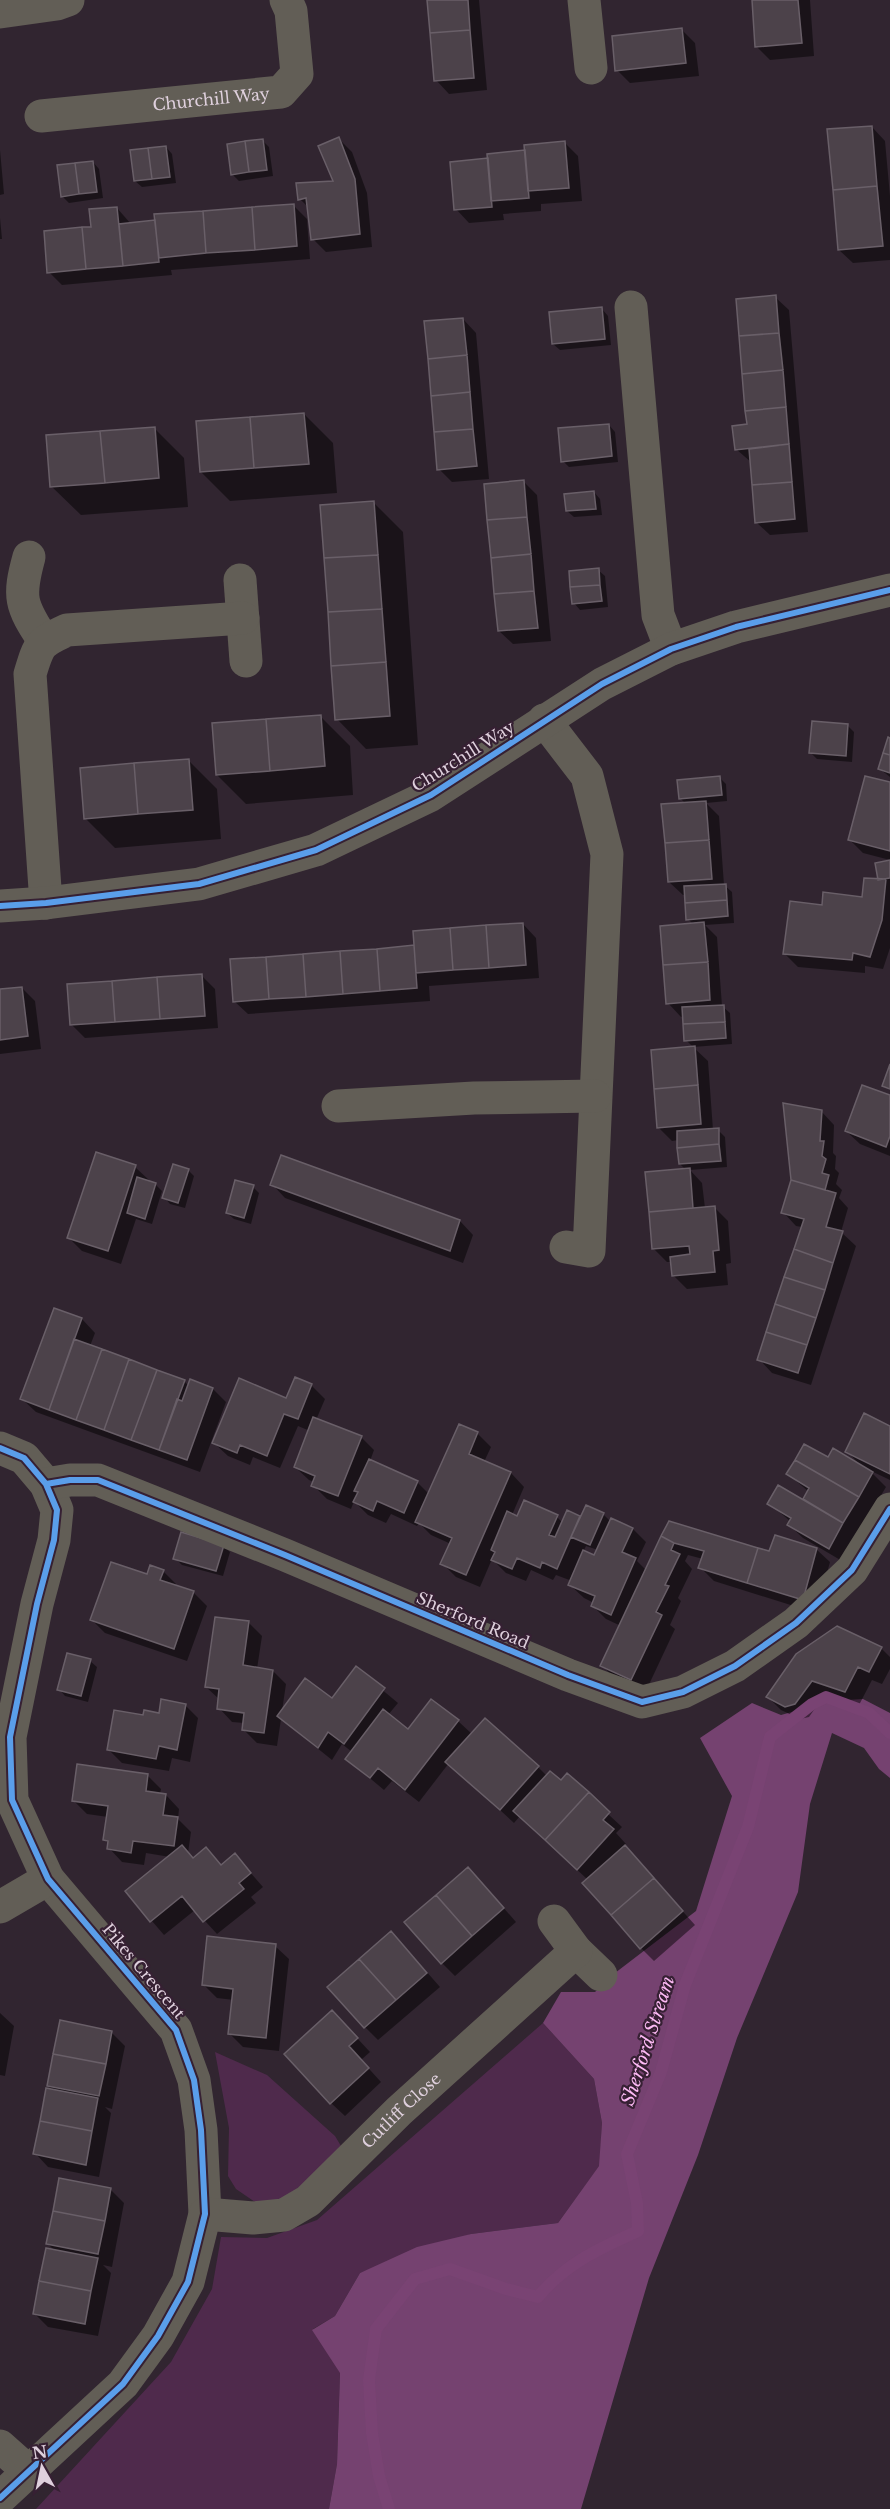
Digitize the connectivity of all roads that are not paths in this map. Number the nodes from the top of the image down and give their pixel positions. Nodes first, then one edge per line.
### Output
1 (68, 0) edge
2 (286, 0) edge
3 (584, 0) edge
4 (0, 12) edge
5 (591, 68) dead end
6 (41, 116) dead end
7 (631, 307) dead end
8 (29, 557) dead end
9 (240, 580) dead end
10 (890, 590) edge
11 (243, 618) junction
12 (44, 641) junction
13 (671, 649) junction
14 (246, 661) dead end
15 (544, 720) junction
16 (46, 903) junction
17 (0, 906) edge
18 (595, 1096) junction
19 (338, 1106) dead end
20 (566, 1247) dead end
21 (0, 1448) edge
22 (46, 1484) junction
23 (890, 1509) edge
24 (11, 1678) edge
25 (48, 1879) junction
26 (0, 1907) edge
27 (554, 1921) dead end
28 (576, 1951) junction
29 (601, 1975) dead end
30 (205, 2214) junction
31 (0, 2446) edge
32 (27, 2470) junction
33 (0, 2498) edge

1 - 4 street
2 - 6 street, Churchill Way
3 - 5 street
7 - 13 street
8 - 12 street
9 - 11 street
10 - 13 street, Churchill Way
11 - 12 street
11 - 14 street
12 - 16 street
13 - 15 street, Churchill Way
15 - 16 street, Churchill Way
15 - 18 street
16 - 17 street, Churchill Way
18 - 19 street
18 - 20 street
21 - 22 street
22 - 23 street, Sherford Road
22 - 24 street, Pikes Crescent
24 - 25 street, Pikes Crescent
25 - 26 street
25 - 30 street, Pikes Crescent
27 - 28 street
28 - 29 street
28 - 30 street, Cutliff Close
30 - 32 street, Pikes Crescent
31 - 32 street
32 - 33 street, Pikes Crescent

